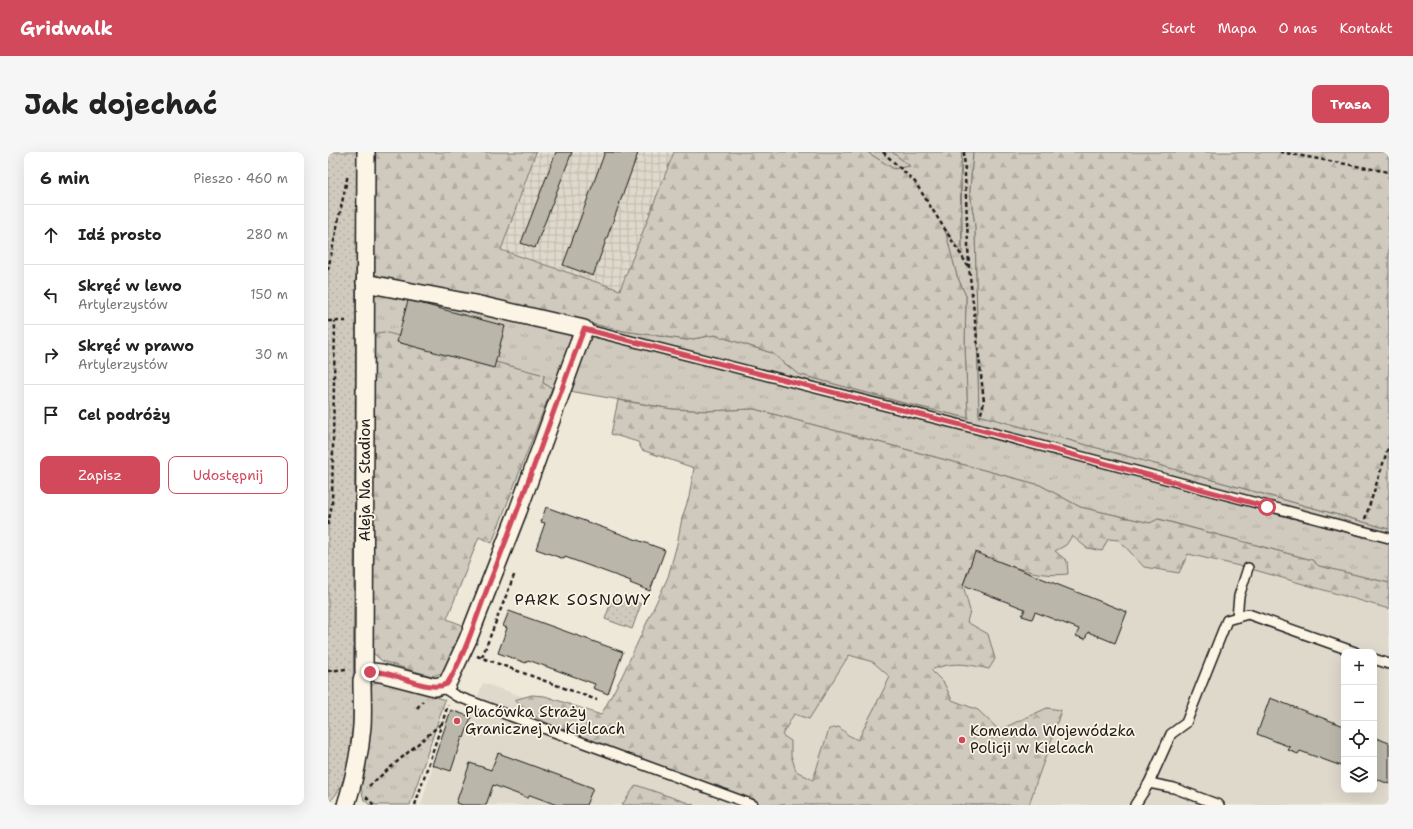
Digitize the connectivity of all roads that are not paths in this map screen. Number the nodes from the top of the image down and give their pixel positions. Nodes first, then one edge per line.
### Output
1 (366, 152) edge
2 (365, 283) junction
3 (584, 329) junction
4 (1389, 538) edge
5 (1248, 568) dead end
6 (1237, 617) junction
7 (1347, 649) edge
8 (1377, 660) edge
9 (1389, 664) edge
10 (366, 674) junction
11 (447, 688) junction
12 (1149, 783) junction
13 (346, 805) edge
14 (753, 805) edge
15 (1135, 805) edge
16 (1219, 805) edge

1 - 2 street, Aleja Na Stadion
2 - 3 street
2 - 10 street, Aleja Na Stadion
3 - 4 lane
3 - 11 street
5 - 6 lane
6 - 7 lane
6 - 12 lane
8 - 9 lane
10 - 11 street
10 - 13 street, Aleja Na Stadion
11 - 14 lane
12 - 15 lane
12 - 16 lane

